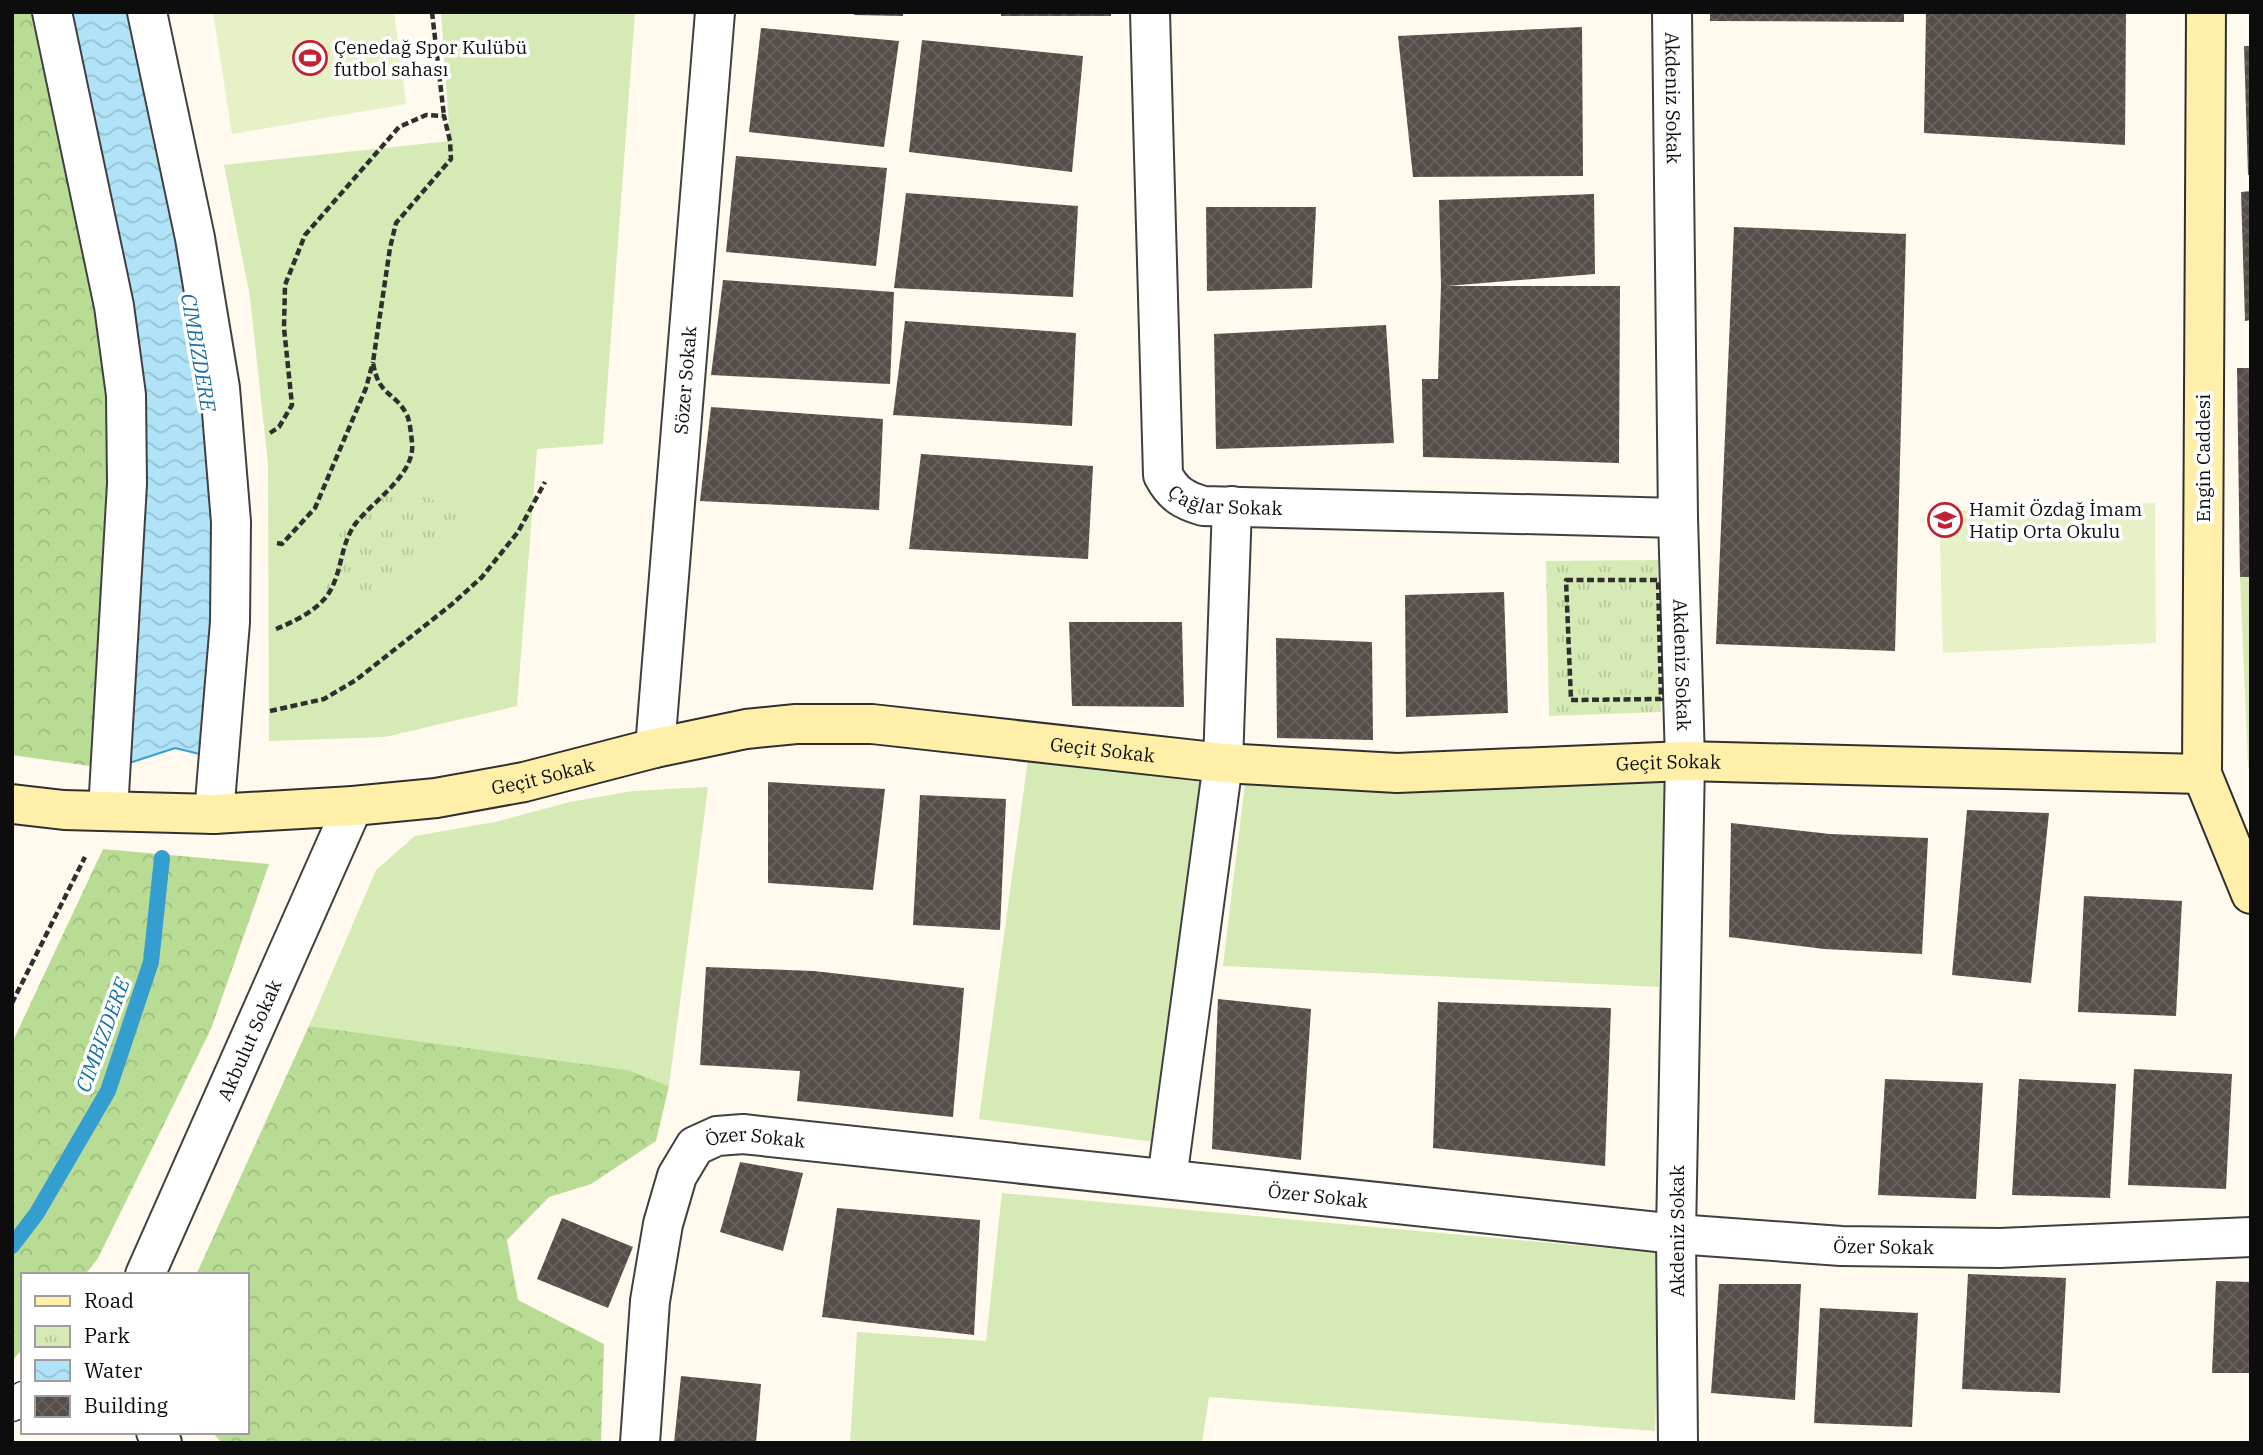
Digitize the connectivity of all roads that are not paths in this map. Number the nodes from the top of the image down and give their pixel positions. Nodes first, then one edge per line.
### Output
1 (52, 12) edge
2 (147, 12) edge
3 (715, 12) edge
4 (1150, 12) edge
5 (1672, 12) edge
6 (2206, 12) edge
7 (1232, 506) junction
8 (1678, 518) junction
9 (655, 748) junction
10 (1685, 761) junction
11 (1223, 763) junction
12 (2202, 774) junction
13 (12, 804) edge
14 (353, 806) junction
15 (108, 811) junction
16 (214, 814) junction
17 (2251, 894) edge
18 (1167, 1179) junction
19 (1676, 1234) junction
20 (2251, 1237) edge
21 (146, 1273) edge
22 (640, 1443) edge
23 (1678, 1443) edge

1 - 15 street
2 - 16 street
3 - 9 street, Sözer Sokak
4 - 7 street, Çağlar Sokak
5 - 8 street, Akdeniz Sokak
6 - 12 street, Engin Caddesi
7 - 8 street, Çağlar Sokak
7 - 11 street
8 - 10 street, Akdeniz Sokak
9 - 11 street, Geçit Sokak
9 - 14 street, Geçit Sokak
10 - 11 street, Geçit Sokak
10 - 12 street, Geçit Sokak
10 - 19 street, Akdeniz Sokak
11 - 18 street
12 - 17 street, Engin Caddesi
13 - 15 street, Geçit Sokak
14 - 16 street, Geçit Sokak
14 - 21 street, Akbulut Sokak
15 - 16 street, Geçit Sokak
18 - 19 street, Özer Sokak
18 - 22 street, Özer Sokak
19 - 20 street, Özer Sokak
19 - 23 street, Akdeniz Sokak

